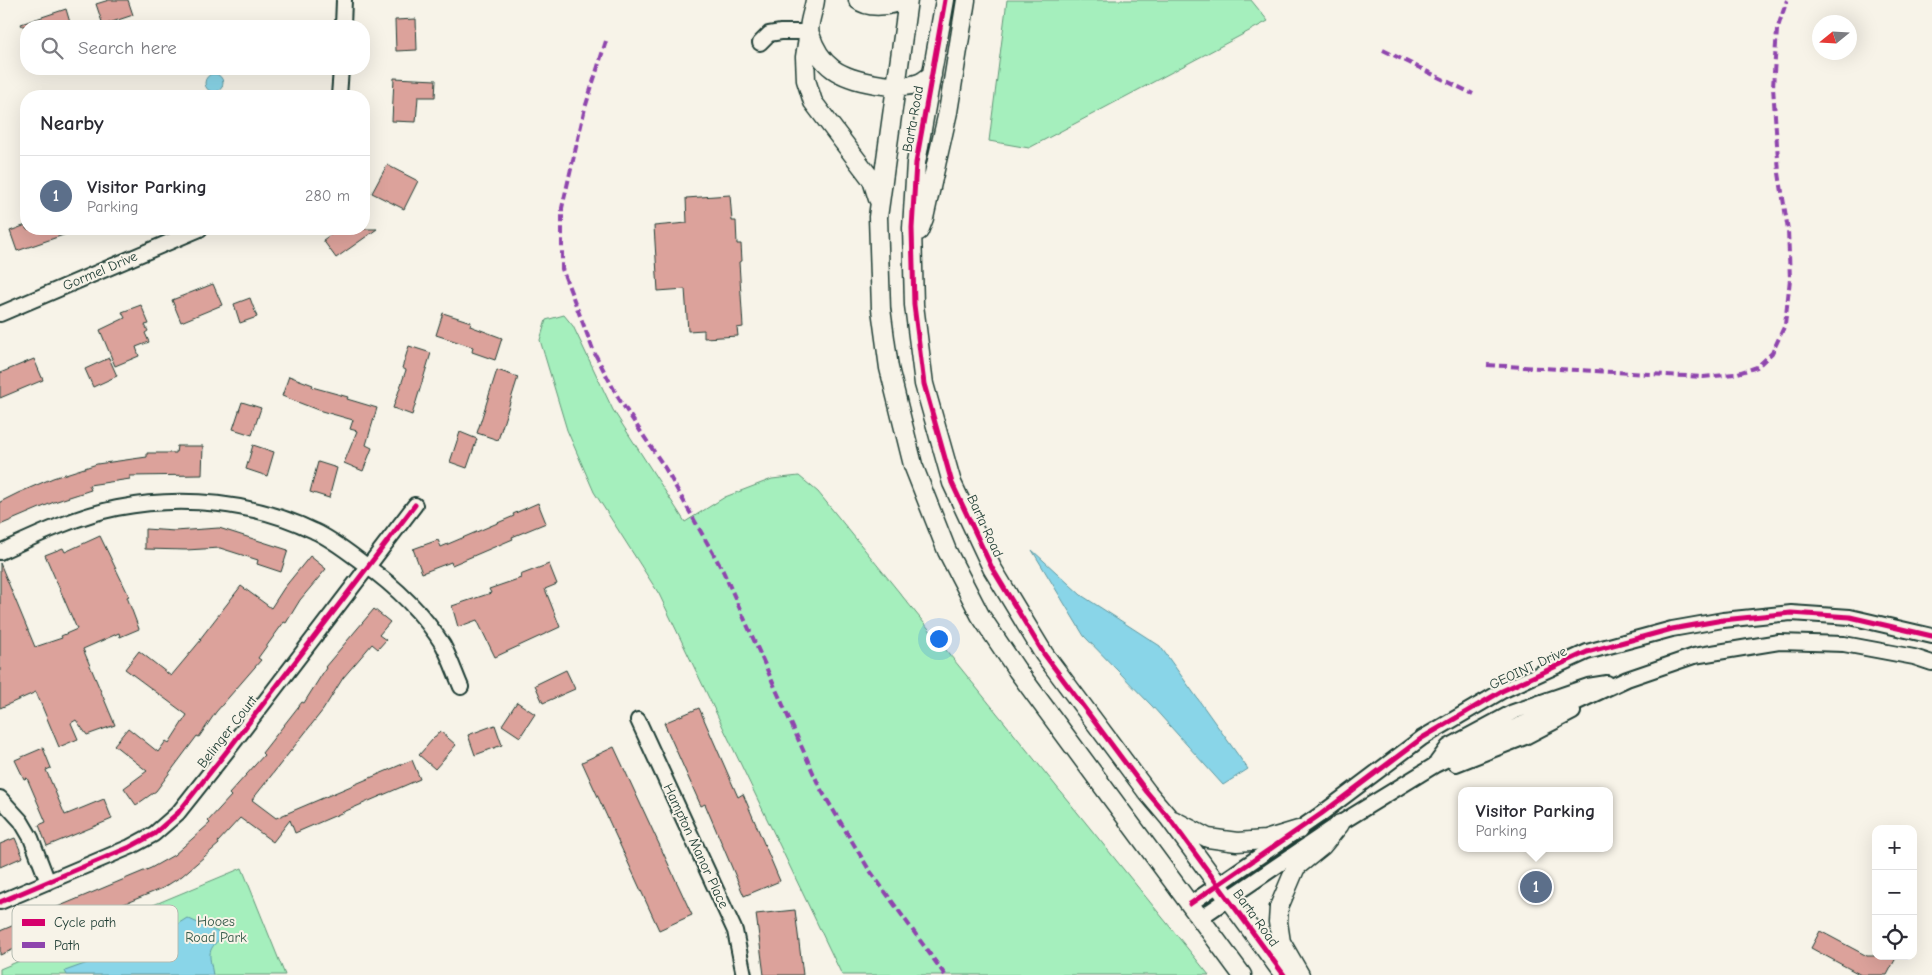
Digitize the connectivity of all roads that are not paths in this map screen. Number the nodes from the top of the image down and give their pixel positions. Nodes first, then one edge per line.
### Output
1 (344, 0) edge
2 (815, 0) edge
3 (858, 0) edge
4 (903, 0) edge
5 (908, 0) edge
6 (945, 0) edge
7 (966, 0) edge
8 (343, 20) edge
9 (809, 32) junction
10 (760, 43) dead end
11 (341, 75) edge
12 (932, 75) junction
13 (896, 86) junction
14 (339, 90) edge
15 (880, 206) junction
16 (186, 235) edge
17 (912, 248) junction
18 (0, 314) edge
19 (415, 505) dead end
20 (0, 552) edge
21 (368, 567) junction
22 (1932, 636) edge
23 (1932, 663) edge
24 (1627, 679) junction
25 (461, 687) dead end
26 (638, 720) dead end
27 (1435, 765) junction
28 (0, 798) edge
29 (1169, 818) junction
30 (1340, 824) junction
31 (1298, 830) junction
32 (48, 882) junction
33 (1223, 892) junction
34 (0, 902) edge
35 (1195, 911) junction
36 (744, 975) edge
37 (1242, 975) edge
38 (1284, 975) edge
39 (1300, 975) edge

1 - 8 street
2 - 9 street
3 - 4 street
5 - 13 street, Barta Road
6 - 12 street, Barta Road
7 - 17 street
9 - 10 street
9 - 13 street
9 - 15 street
11 - 14 street
12 - 13 street
12 - 17 street, Barta Road
13 - 15 street, Barta Road
15 - 35 street, Barta Road
16 - 18 street, Gormel Drive
17 - 29 street, Barta Road
19 - 21 street, Belinger Court
20 - 21 street
21 - 25 street
21 - 32 street, Belinger Court
22 - 31 street, GEOINT Drive
23 - 24 street, GEOINT Drive
24 - 27 street, GEOINT Drive
24 - 27 street, GEOINT Drive
26 - 36 street, Hampton Manor Place
27 - 30 street, GEOINT Drive
28 - 32 street
29 - 31 street
29 - 33 street, Barta Road
30 - 33 street, GEOINT Drive
30 - 39 street
31 - 33 street, GEOINT Drive
32 - 34 street, Belinger Court
33 - 35 street, GEOINT Drive
33 - 38 street, Barta Road
35 - 37 street, Barta Road

